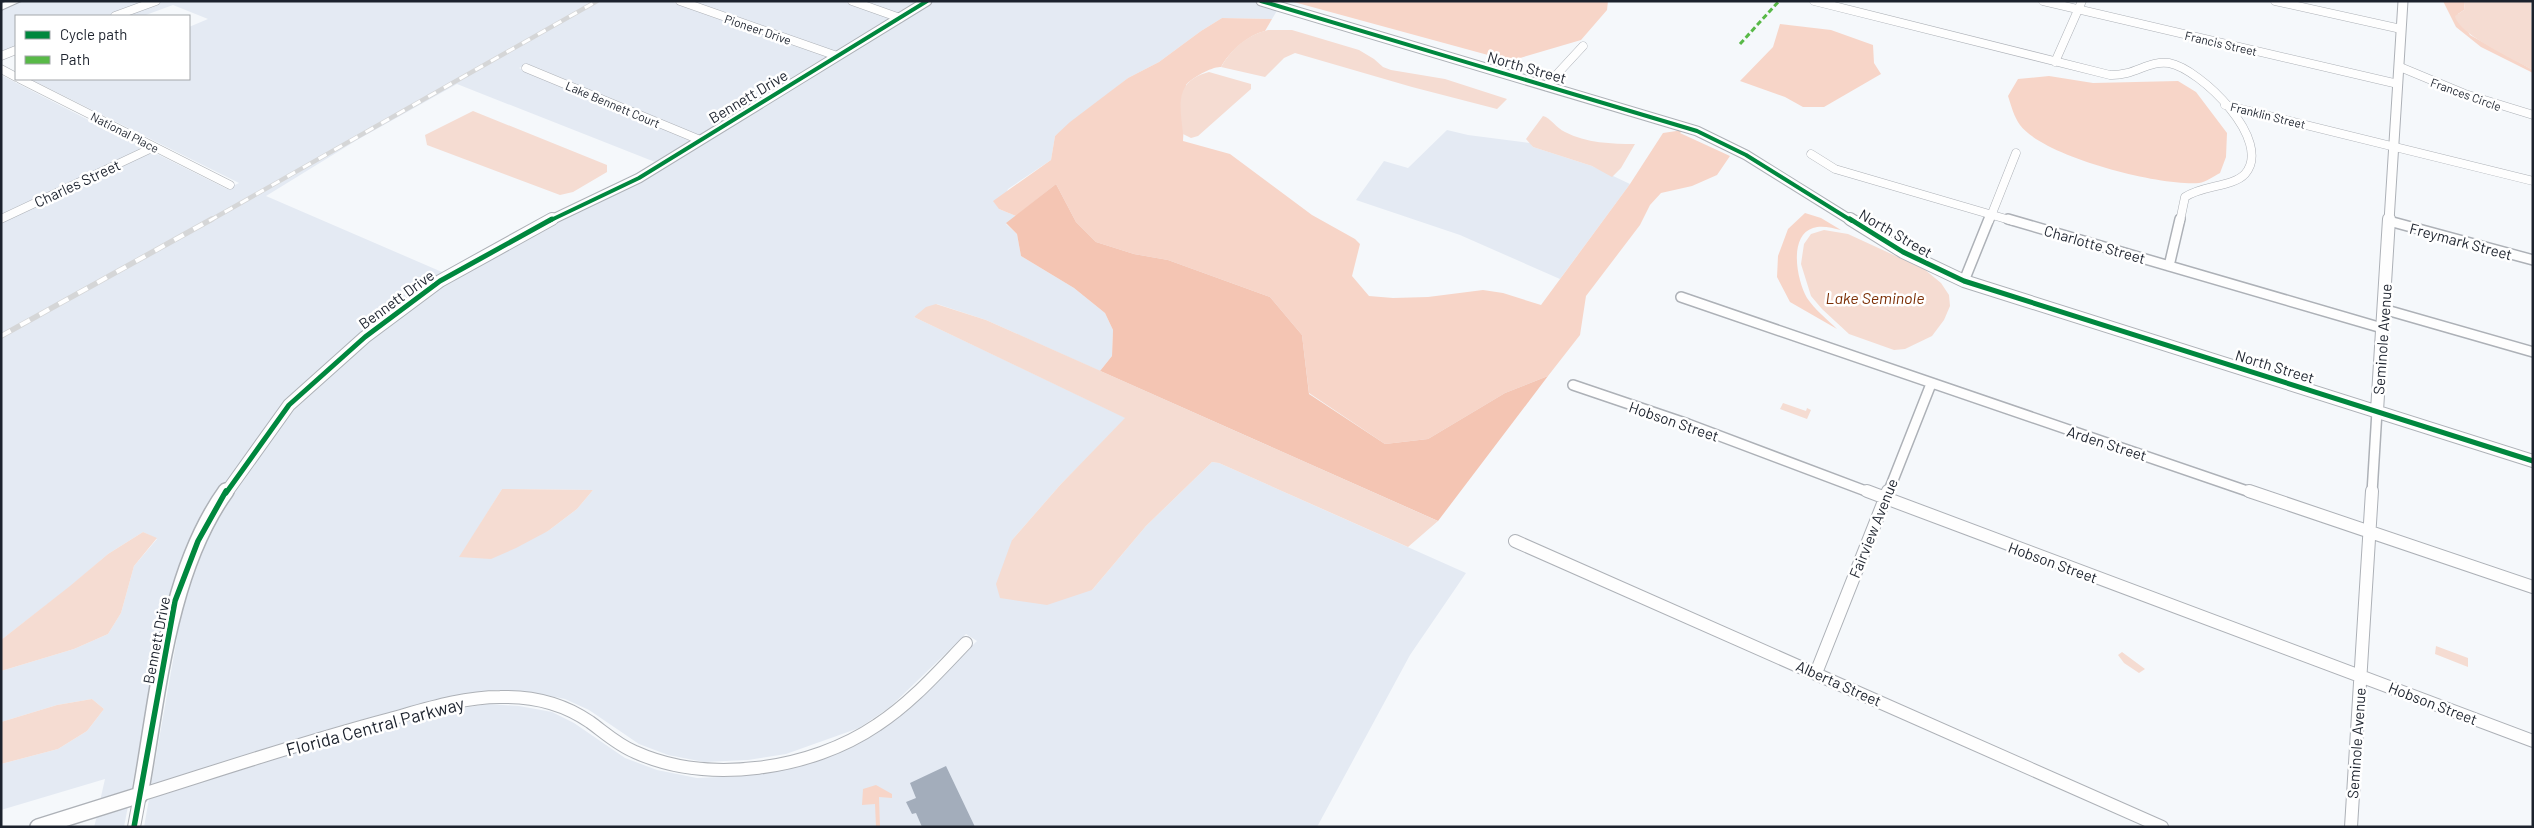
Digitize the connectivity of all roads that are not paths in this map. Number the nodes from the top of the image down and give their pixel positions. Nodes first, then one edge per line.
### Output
1 (16, 1) edge
2 (156, 1) edge
3 (680, 1) edge
4 (852, 1) edge
5 (927, 1) edge
6 (1261, 1) edge
7 (1814, 1) edge
8 (2043, 1) edge
9 (2082, 1) edge
10 (2275, 1) edge
11 (2403, 1) edge
12 (1, 7) edge
13 (2079, 10) junction
14 (118, 15) edge
15 (900, 18) junction
16 (2401, 29) junction
17 (1583, 46) dead end
18 (15, 50) edge
19 (1, 56) edge
20 (837, 56) junction
21 (2055, 62) junction
22 (2400, 67) junction
23 (526, 68) dead end
24 (1, 69) edge
25 (15, 76) edge
26 (22, 80) edge
27 (2398, 84) junction
28 (1546, 86) junction
29 (2224, 104) junction
30 (2533, 115) edge
31 (700, 140) junction
32 (2393, 146) junction
33 (154, 147) junction
34 (2016, 153) dead end
35 (1811, 154) dead end
36 (2533, 181) edge
37 (230, 185) dead end
38 (1990, 214) junction
39 (1, 219) edge
40 (2389, 221) junction
41 (2533, 260) edge
42 (2169, 266) junction
43 (1964, 281) junction
44 (1681, 296) dead end
45 (2384, 309) junction
46 (2382, 328) junction
47 (2533, 352) edge
48 (1931, 384) junction
49 (1573, 385) dead end
50 (2377, 411) junction
51 (2533, 461) edge
52 (1884, 500) junction
53 (2370, 530) junction
54 (1514, 541) dead end
55 (2533, 587) edge
56 (966, 643) dead end
57 (1816, 673) junction
58 (2361, 676) junction
59 (2533, 741) edge
60 (140, 795) junction
61 (38, 827) edge
62 (134, 827) edge
63 (2162, 827) edge
64 (2351, 827) edge

1 - 12 main road
2 - 14 street
3 - 20 street, Pioneer Drive
4 - 15 street
5 - 15 street, Bennett Drive
6 - 28 street, North Street
7 - 21 street, Franklin Street
8 - 13 street, Francis Street
9 - 13 street
10 - 16 street
11 - 16 street, Seminole Avenue
13 - 21 street
13 - 27 street, Francis Street
15 - 20 street, Bennett Drive
16 - 22 street, Seminole Avenue
17 - 28 street
18 - 19 street
20 - 31 street, Bennett Drive
21 - 29 street, Franklin Street
22 - 27 street, Seminole Avenue
22 - 30 street, Frances Circle
23 - 31 street, Lake Bennett Court
24 - 25 street
26 - 33 street, National Place
27 - 32 street, Seminole Avenue
28 - 43 street, North Street
29 - 32 street, Franklin Street
29 - 42 street
31 - 60 street, Bennett Drive
32 - 36 street, Franklin Street
32 - 40 street, Seminole Avenue
33 - 37 street, National Place
33 - 39 street, Charles Street
34 - 38 street
35 - 38 street, Charlotte Street
38 - 42 street, Charlotte Street
38 - 43 street
40 - 41 street, Freymark Street
40 - 45 street, Seminole Avenue
42 - 46 street, Charlotte Street
43 - 50 street, North Street
44 - 48 street, Arden Street
45 - 46 street, Seminole Avenue
45 - 47 street
46 - 50 street, Seminole Avenue
48 - 52 street, Fairview Avenue
48 - 53 street, Arden Street
49 - 52 street, Hobson Street
50 - 51 street, North Street
50 - 53 street, Seminole Avenue
52 - 57 street, Fairview Avenue
52 - 58 street, Hobson Street
53 - 55 street, Arden Street
53 - 58 street, Seminole Avenue
54 - 57 street, Alberta Street
56 - 60 street, Florida Central Parkway
57 - 63 street, Alberta Street
58 - 59 street, Hobson Street
58 - 64 street, Seminole Avenue
60 - 61 street, Florida Central Parkway
60 - 62 street, Bennett Drive

